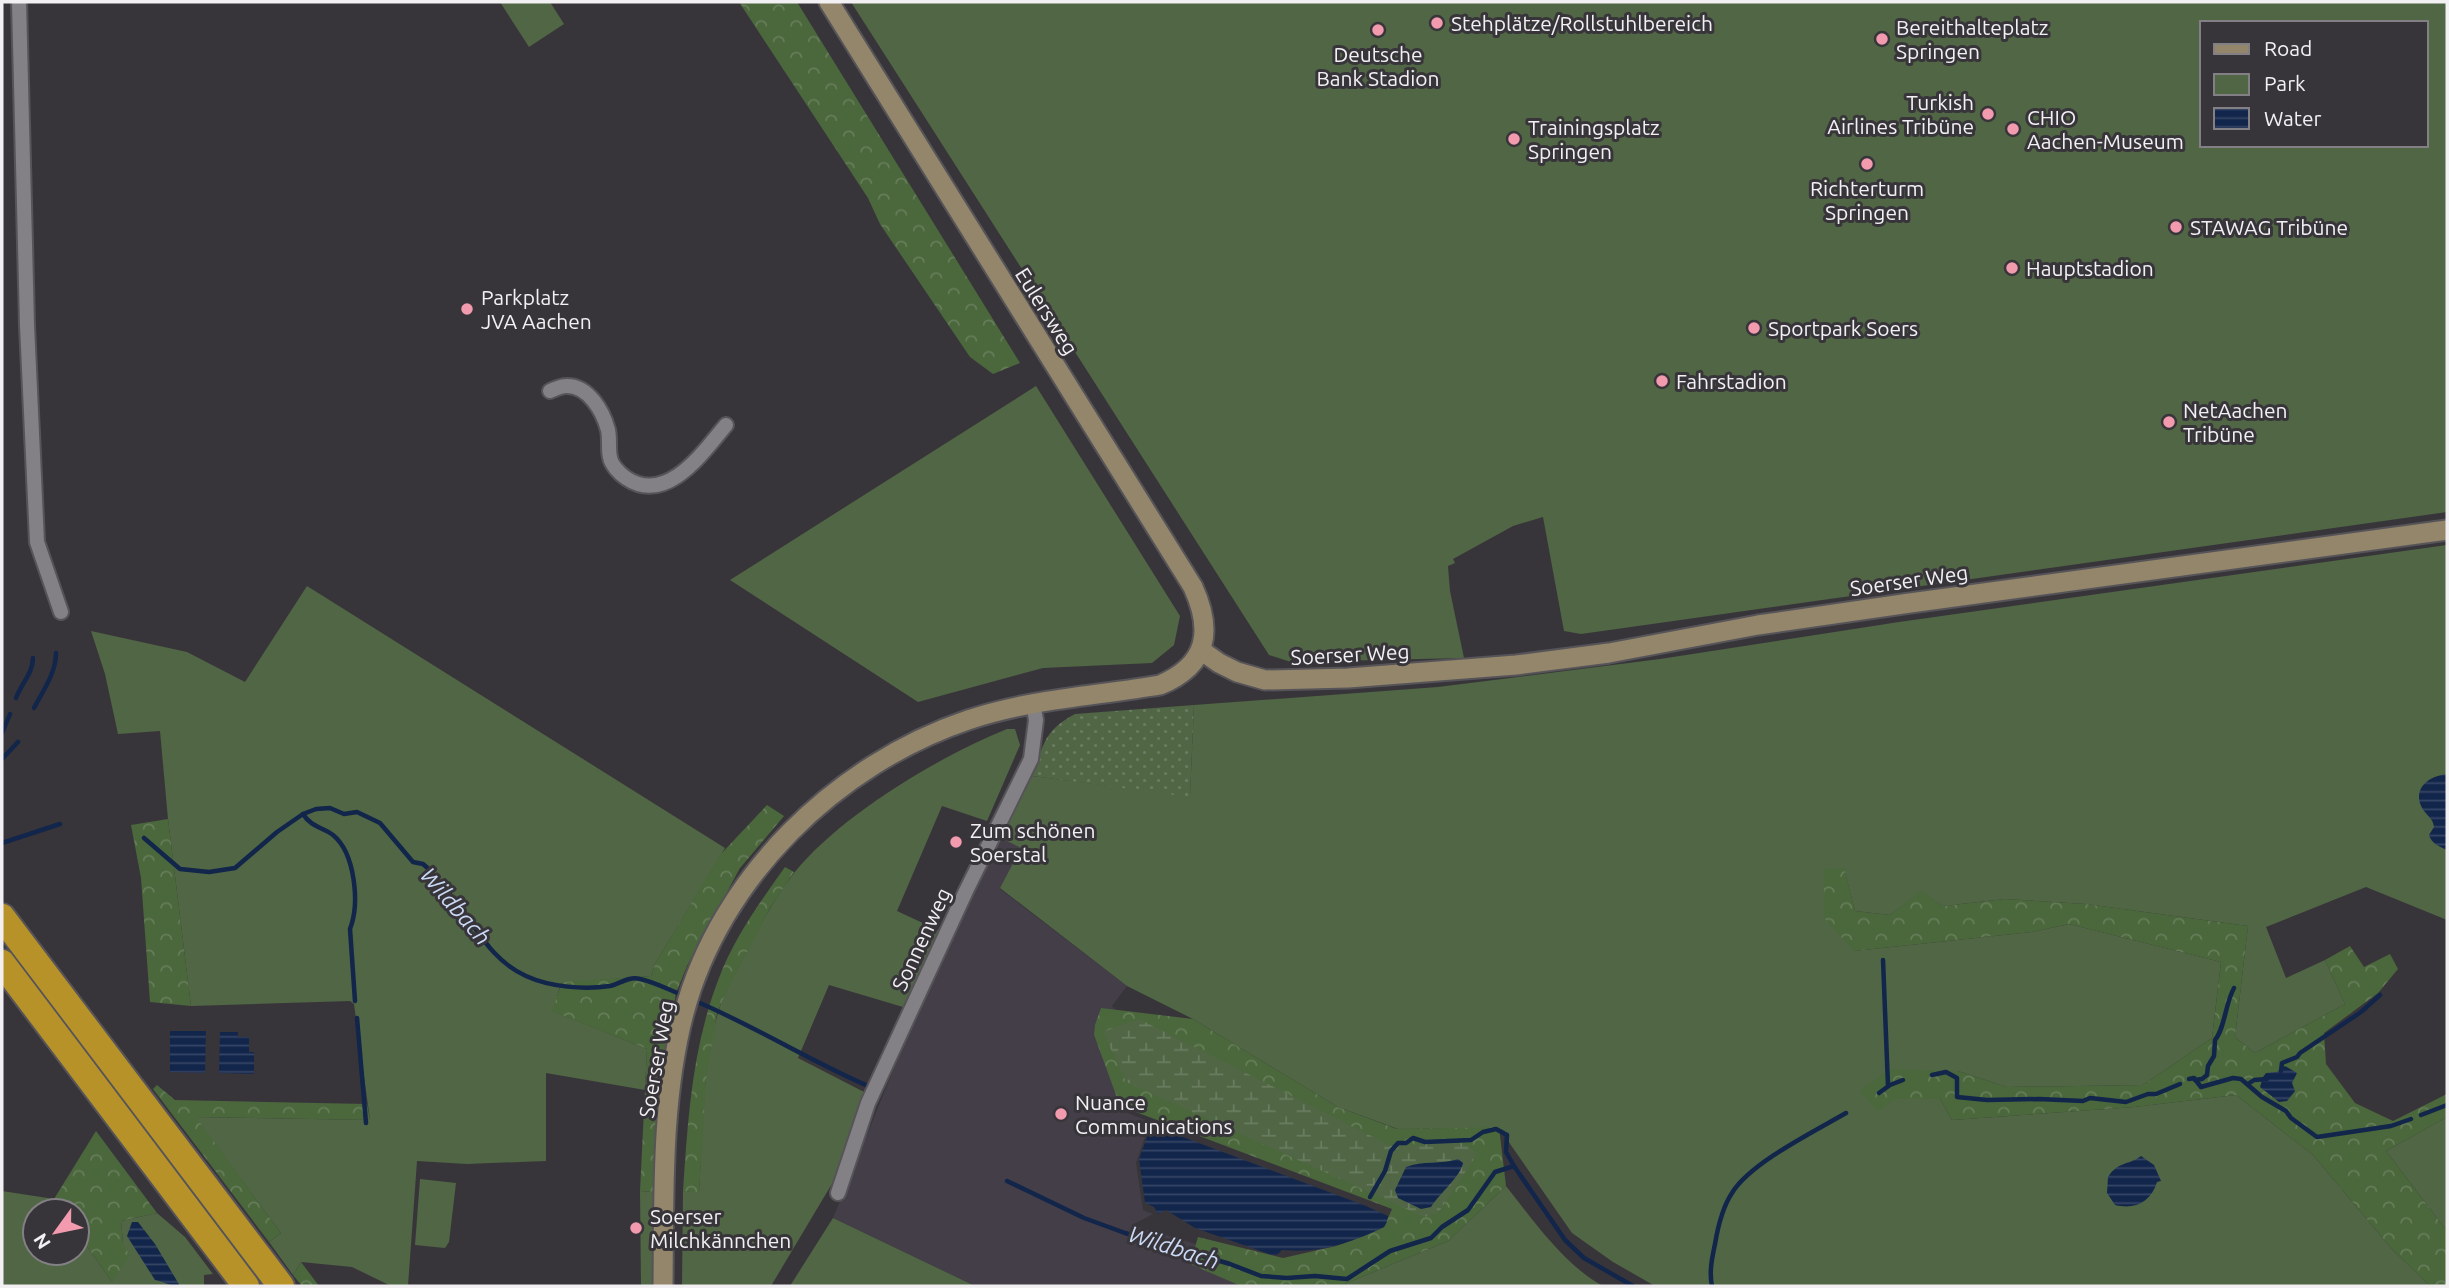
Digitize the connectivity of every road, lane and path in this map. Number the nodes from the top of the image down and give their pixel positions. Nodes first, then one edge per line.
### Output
1 (19, 2) edge
2 (829, 2) edge
3 (550, 391) dead end
4 (726, 425) dead end
5 (2447, 530) edge
6 (61, 612) dead end
7 (1202, 650) junction
8 (1033, 703) junction
9 (2, 917) edge
10 (2, 963) edge
11 (838, 1193) dead end
12 (246, 1286) edge
13 (281, 1286) edge
14 (663, 1286) edge

1 - 6 street
2 - 7 main road, Eulersweg
3 - 4 street
5 - 7 main road, Soerser Weg
7 - 8 main road, Soerser Weg
8 - 11 street, Sonnenweg
8 - 14 main road, Soerser Weg
9 - 13 highway
10 - 12 highway

